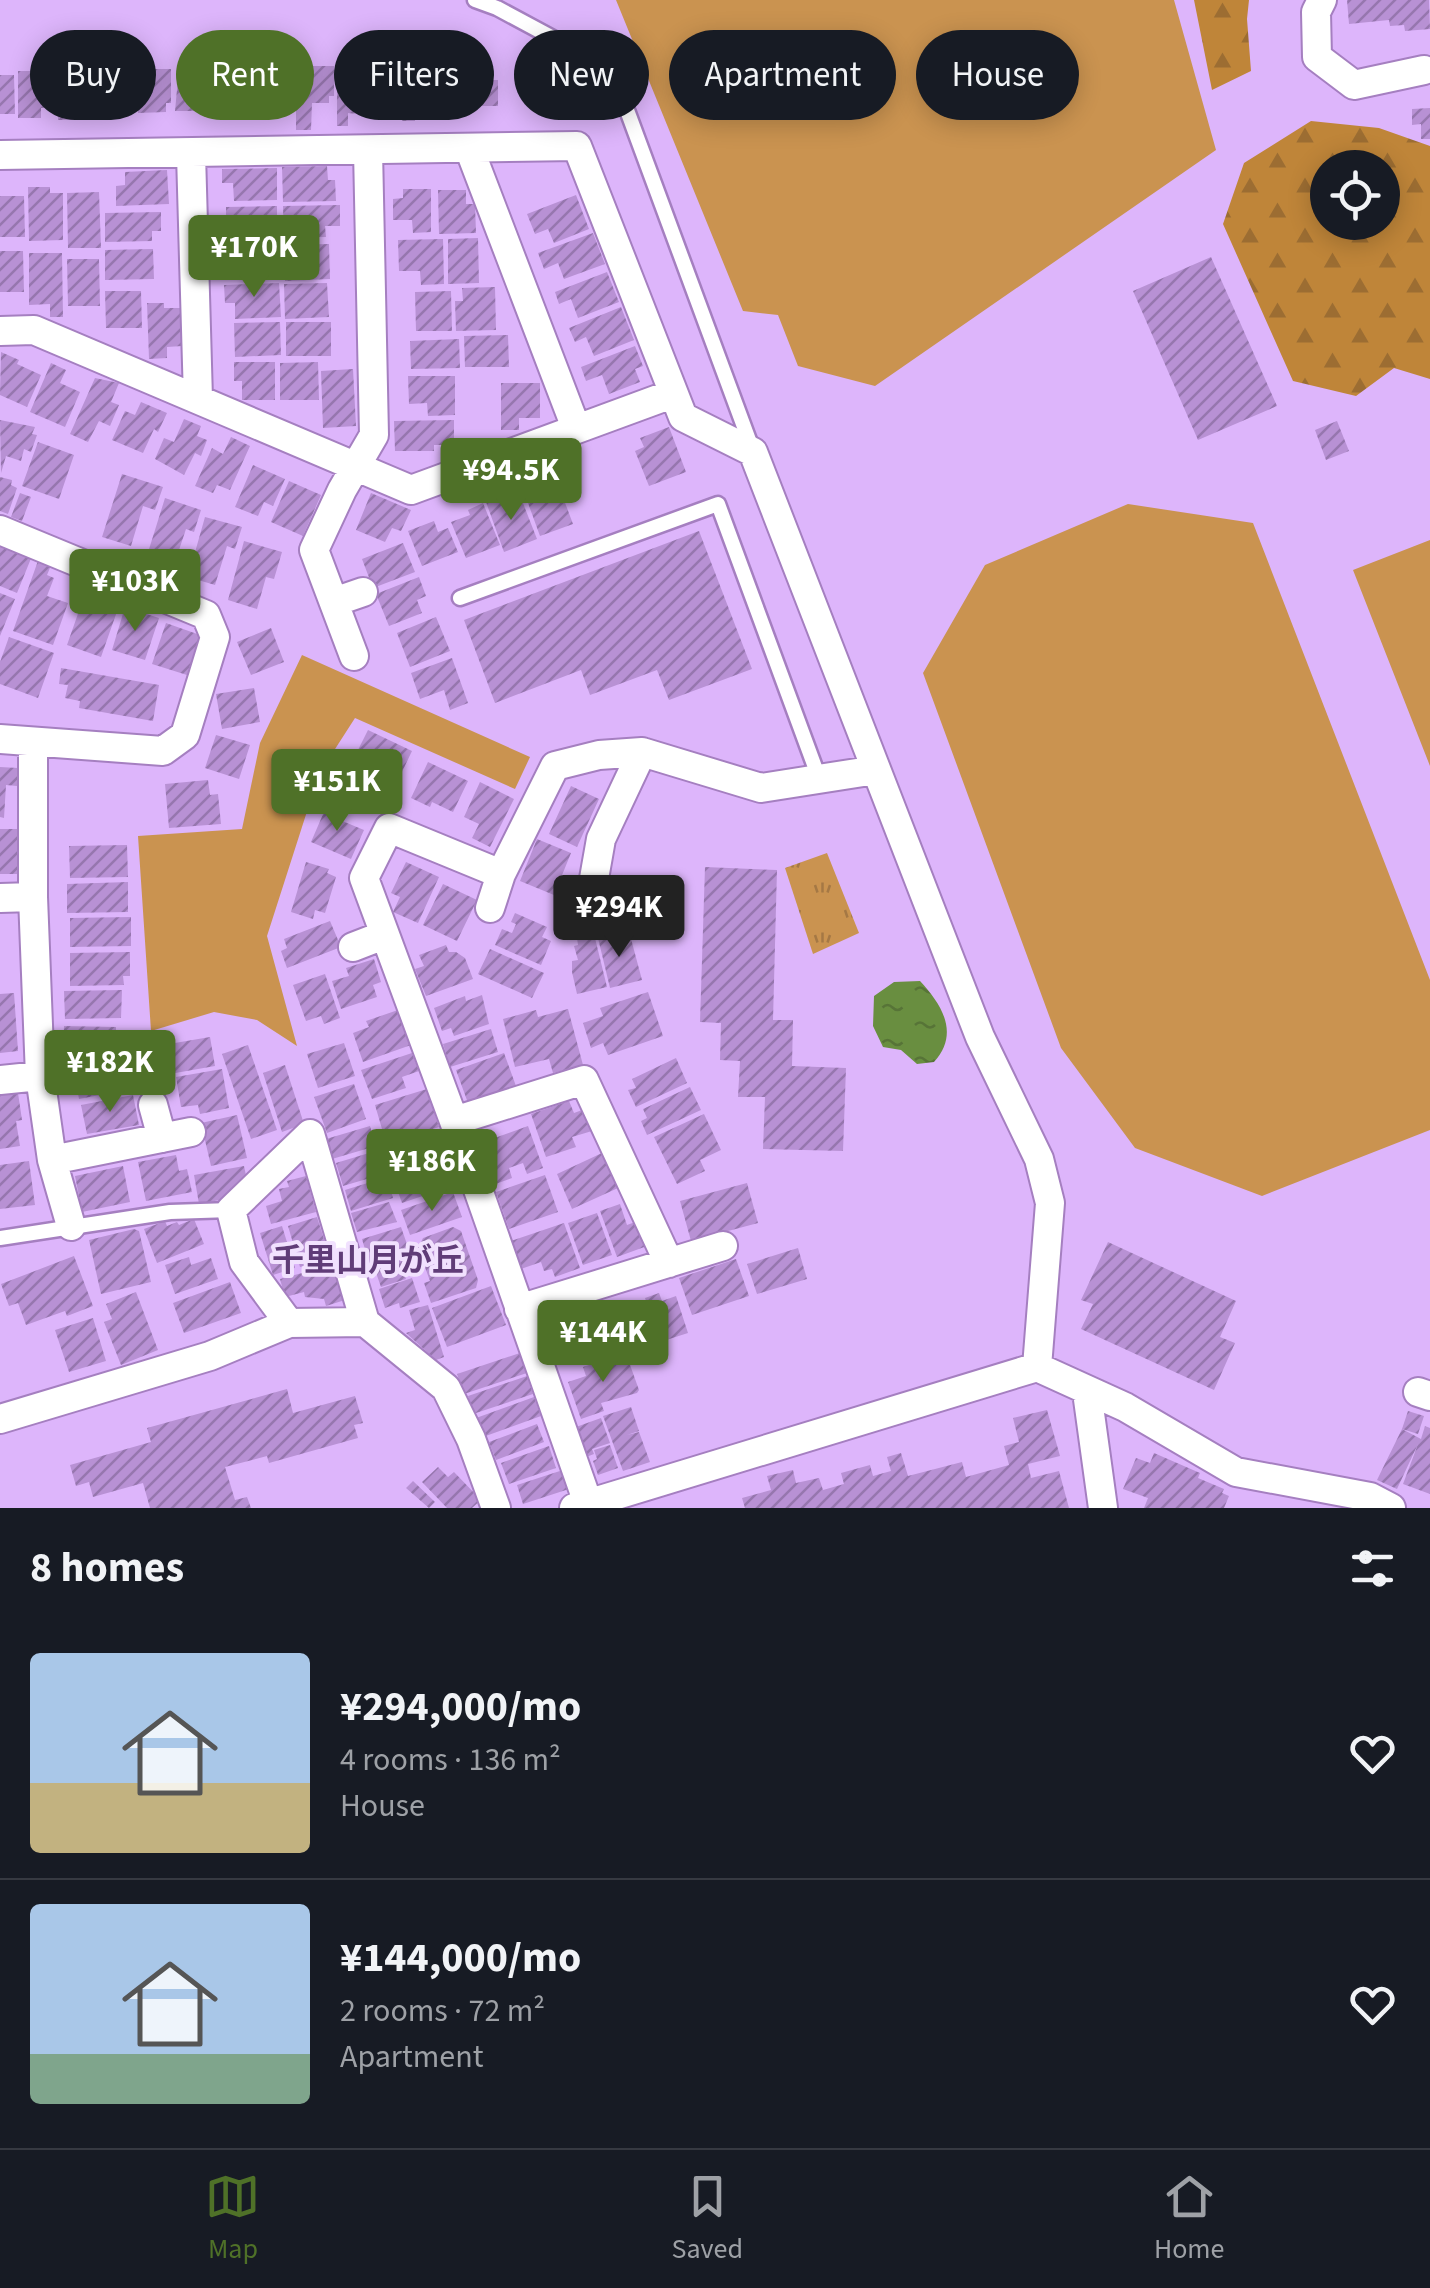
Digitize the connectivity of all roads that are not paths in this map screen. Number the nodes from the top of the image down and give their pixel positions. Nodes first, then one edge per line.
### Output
1 (475, 0) edge
2 (1322, 0) edge
3 (1424, 70) dead end
4 (469, 148) junction
5 (368, 150) junction
6 (191, 154) junction
7 (0, 155) edge
8 (0, 331) edge
9 (672, 394) junction
10 (198, 399) junction
11 (576, 428) junction
12 (753, 452) junction
13 (355, 467) junction
14 (0, 530) edge
15 (364, 592) dead end
16 (460, 598) dead end
17 (334, 602) junction
18 (354, 656) dead end
19 (0, 739) edge
20 (33, 742) junction
21 (642, 752) junction
22 (876, 770) junction
23 (819, 778) junction
24 (501, 874) junction
25 (592, 890) dead end
26 (34, 897) junction
27 (0, 898) edge
28 (490, 908) dead end
29 (384, 936) junction
30 (353, 947) dead end
31 (40, 1076) junction
32 (0, 1080) edge
33 (154, 1105) dead end
34 (454, 1121) junction
35 (190, 1132) dead end
36 (162, 1138) junction
37 (52, 1160) junction
38 (231, 1210) junction
39 (71, 1226) junction
40 (0, 1238) edge
41 (723, 1246) dead end
42 (669, 1262) junction
43 (519, 1309) junction
44 (365, 1322) junction
45 (289, 1323) junction
46 (1037, 1367) junction
47 (1087, 1392) junction
48 (0, 1419) edge
49 (1377, 1504) edge
50 (581, 1505) edge
51 (496, 1508) edge
52 (1103, 1508) edge

1 - 12 lane
2 - 3 street
4 - 5 street
4 - 9 street
4 - 11 street
5 - 6 street
5 - 13 street
6 - 7 street
6 - 10 street
8 - 10 street
9 - 11 street
9 - 12 street
10 - 13 street
11 - 13 street
12 - 22 street
13 - 17 street
14 - 20 street
15 - 17 street
16 - 23 lane
17 - 18 street
19 - 20 street
20 - 26 street
21 - 23 street
21 - 24 street
21 - 25 street
22 - 23 street
22 - 46 street
24 - 28 street
24 - 29 street
26 - 27 street
26 - 31 street
29 - 30 street
29 - 34 street
31 - 32 street
31 - 37 street
33 - 36 street
34 - 42 street
34 - 43 street
35 - 36 street
36 - 37 street
37 - 39 street
38 - 39 lane
38 - 44 street
38 - 45 street
39 - 40 lane
41 - 42 street
42 - 43 street
43 - 50 street
44 - 45 street
44 - 51 street
45 - 48 street
46 - 47 street
46 - 50 street
47 - 49 street
47 - 52 street

